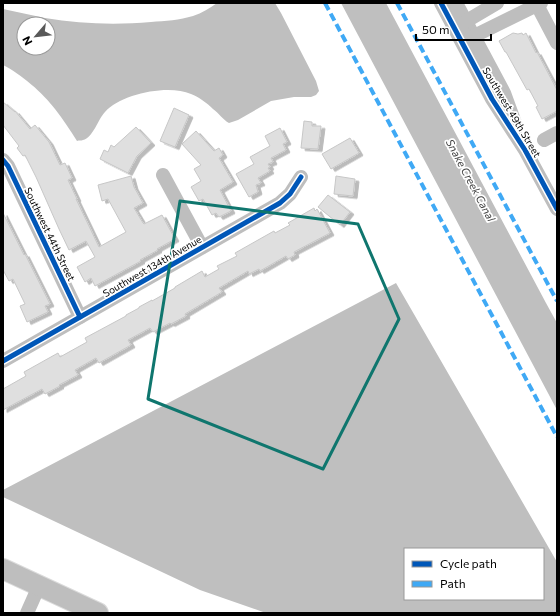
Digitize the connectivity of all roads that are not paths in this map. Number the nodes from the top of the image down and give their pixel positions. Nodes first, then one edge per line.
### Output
1 (441, 3) edge
2 (456, 3) edge
3 (497, 3) edge
4 (538, 4) edge
5 (460, 24) junction
6 (468, 39) junction
7 (557, 43) edge
8 (557, 133) edge
9 (544, 140) dead end
10 (3, 160) edge
11 (163, 174) dead end
12 (301, 177) dead end
13 (557, 209) edge
14 (202, 247) junction
15 (80, 317) junction
16 (3, 360) edge
17 (3, 569) edge
18 (39, 586) junction
19 (27, 613) edge
20 (98, 613) edge

1 - 5 street, Southwest 49th Street
2 - 5 street, Southwest 49th Street
3 - 5 street
4 - 6 street
4 - 7 street
5 - 6 street, Southwest 49th Street
6 - 13 street, Southwest 49th Street
8 - 9 street
10 - 15 street, Southwest 44th Street
11 - 14 street
12 - 14 street, Southwest 134th Avenue
14 - 15 street, Southwest 134th Avenue
15 - 16 street, Southwest 134th Avenue
17 - 18 highway
18 - 19 street
18 - 20 highway

